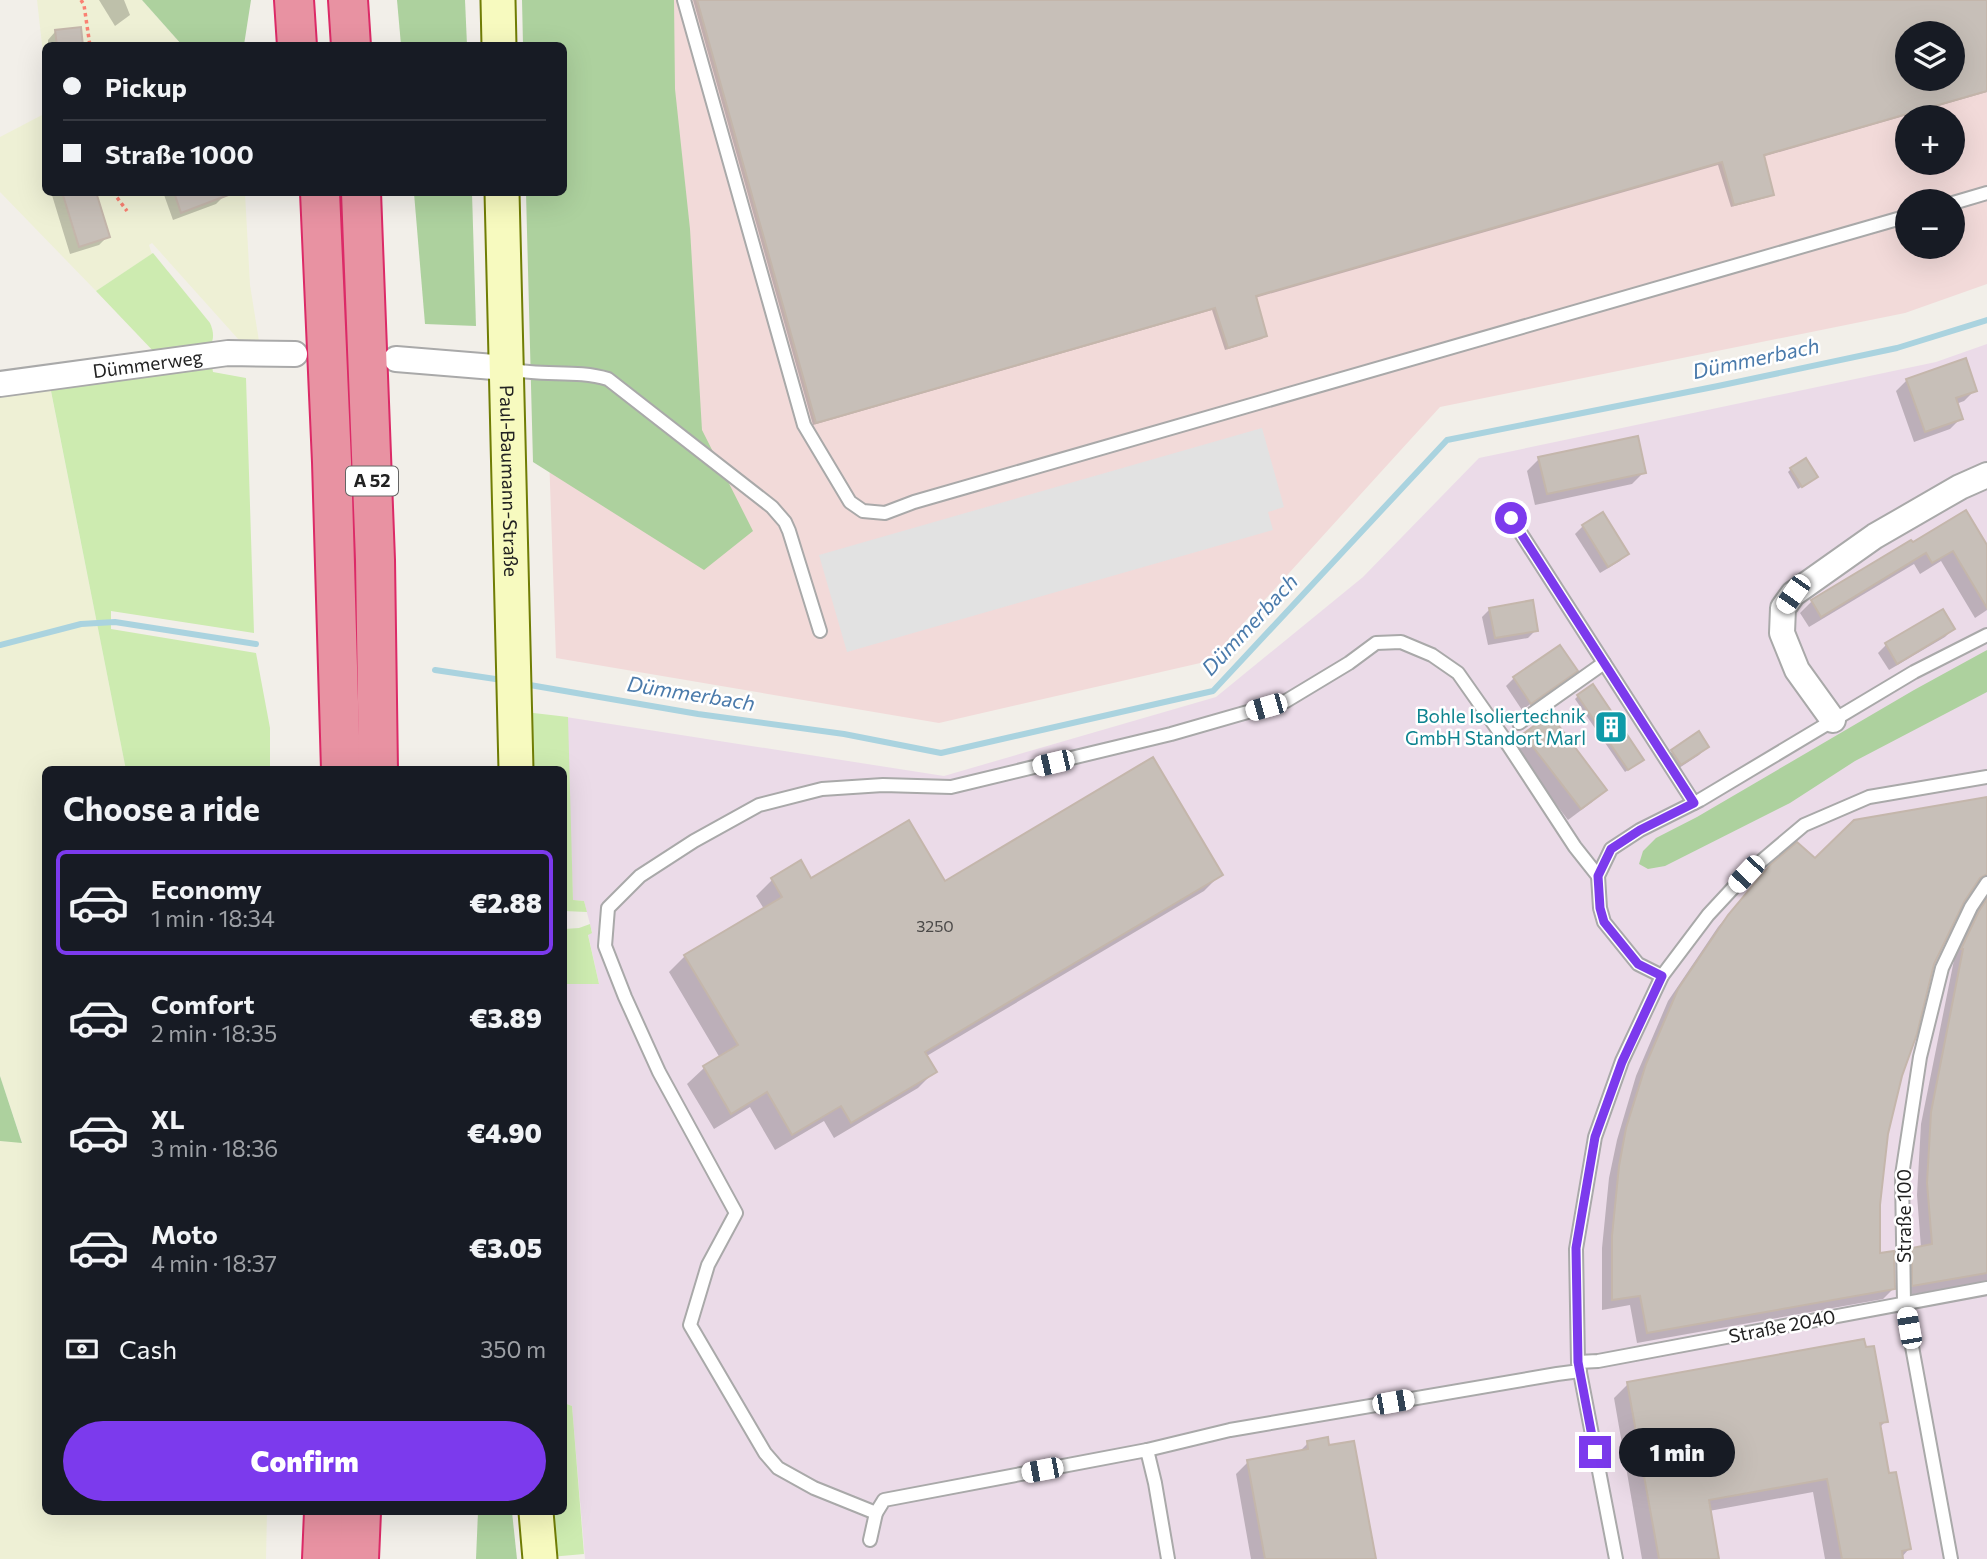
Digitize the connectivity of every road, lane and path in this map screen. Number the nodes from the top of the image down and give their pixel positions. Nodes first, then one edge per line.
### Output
1 (81, 0) edge
2 (294, 0) edge
3 (308, 0) edge
4 (348, 0) edge
5 (498, 0) edge
6 (684, 0) edge
7 (89, 42) edge
8 (297, 42) edge
9 (311, 42) edge
10 (351, 42) edge
11 (499, 42) edge
12 (1987, 193) edge
13 (116, 196) edge
14 (320, 196) edge
15 (361, 196) edge
16 (502, 196) edge
17 (1965, 199) edge
18 (127, 211) dead end
19 (1895, 220) edge
20 (295, 354) dead end
21 (396, 359) dead end
22 (506, 368) junction
23 (0, 384) edge
24 (1987, 475) edge
25 (1511, 518) dead end
26 (820, 631) dead end
27 (1987, 635) edge
28 (1604, 663) junction
29 (1833, 720) junction
30 (1519, 723) dead end
31 (341, 766) edge
32 (377, 766) edge
33 (516, 766) edge
34 (1987, 777) edge
35 (1694, 803) junction
36 (1598, 876) junction
37 (1987, 883) edge
38 (1662, 976) junction
39 (1987, 1288) edge
40 (1904, 1303) junction
41 (1579, 1367) junction
42 (1147, 1450) junction
43 (876, 1513) junction
44 (324, 1515) edge
45 (361, 1515) edge
46 (537, 1515) edge
47 (870, 1539) dead end
48 (322, 1559) edge
49 (359, 1559) edge
50 (540, 1559) edge
51 (1168, 1559) edge
52 (1616, 1559) edge
53 (1951, 1559) edge

1 - 7 path
2 - 8 highway
3 - 9 highway
4 - 10 highway
5 - 11 main road
6 - 19 lane
12 - 17 lane
13 - 18 path
14 - 31 highway, A 52
15 - 32 highway, A 52
16 - 22 main road, Paul-Baumann-Straße
20 - 23 street, Dümmerweg
21 - 22 street
22 - 26 lane
22 - 33 main road, Paul-Baumann-Straße
24 - 29 street
25 - 28 lane
27 - 29 lane
28 - 30 lane
28 - 35 lane
29 - 35 lane
34 - 38 lane
35 - 36 lane
36 - 38 lane
36 - 43 lane
37 - 40 lane, Straße 100
38 - 41 lane
39 - 40 lane, Straße 2040
40 - 41 lane, Straße 2040
40 - 53 lane, Straße 100
41 - 42 lane, Straße 2040
41 - 52 lane
42 - 43 lane, Straße 2040
42 - 51 lane
43 - 47 lane
44 - 48 highway
45 - 49 highway
46 - 50 main road

